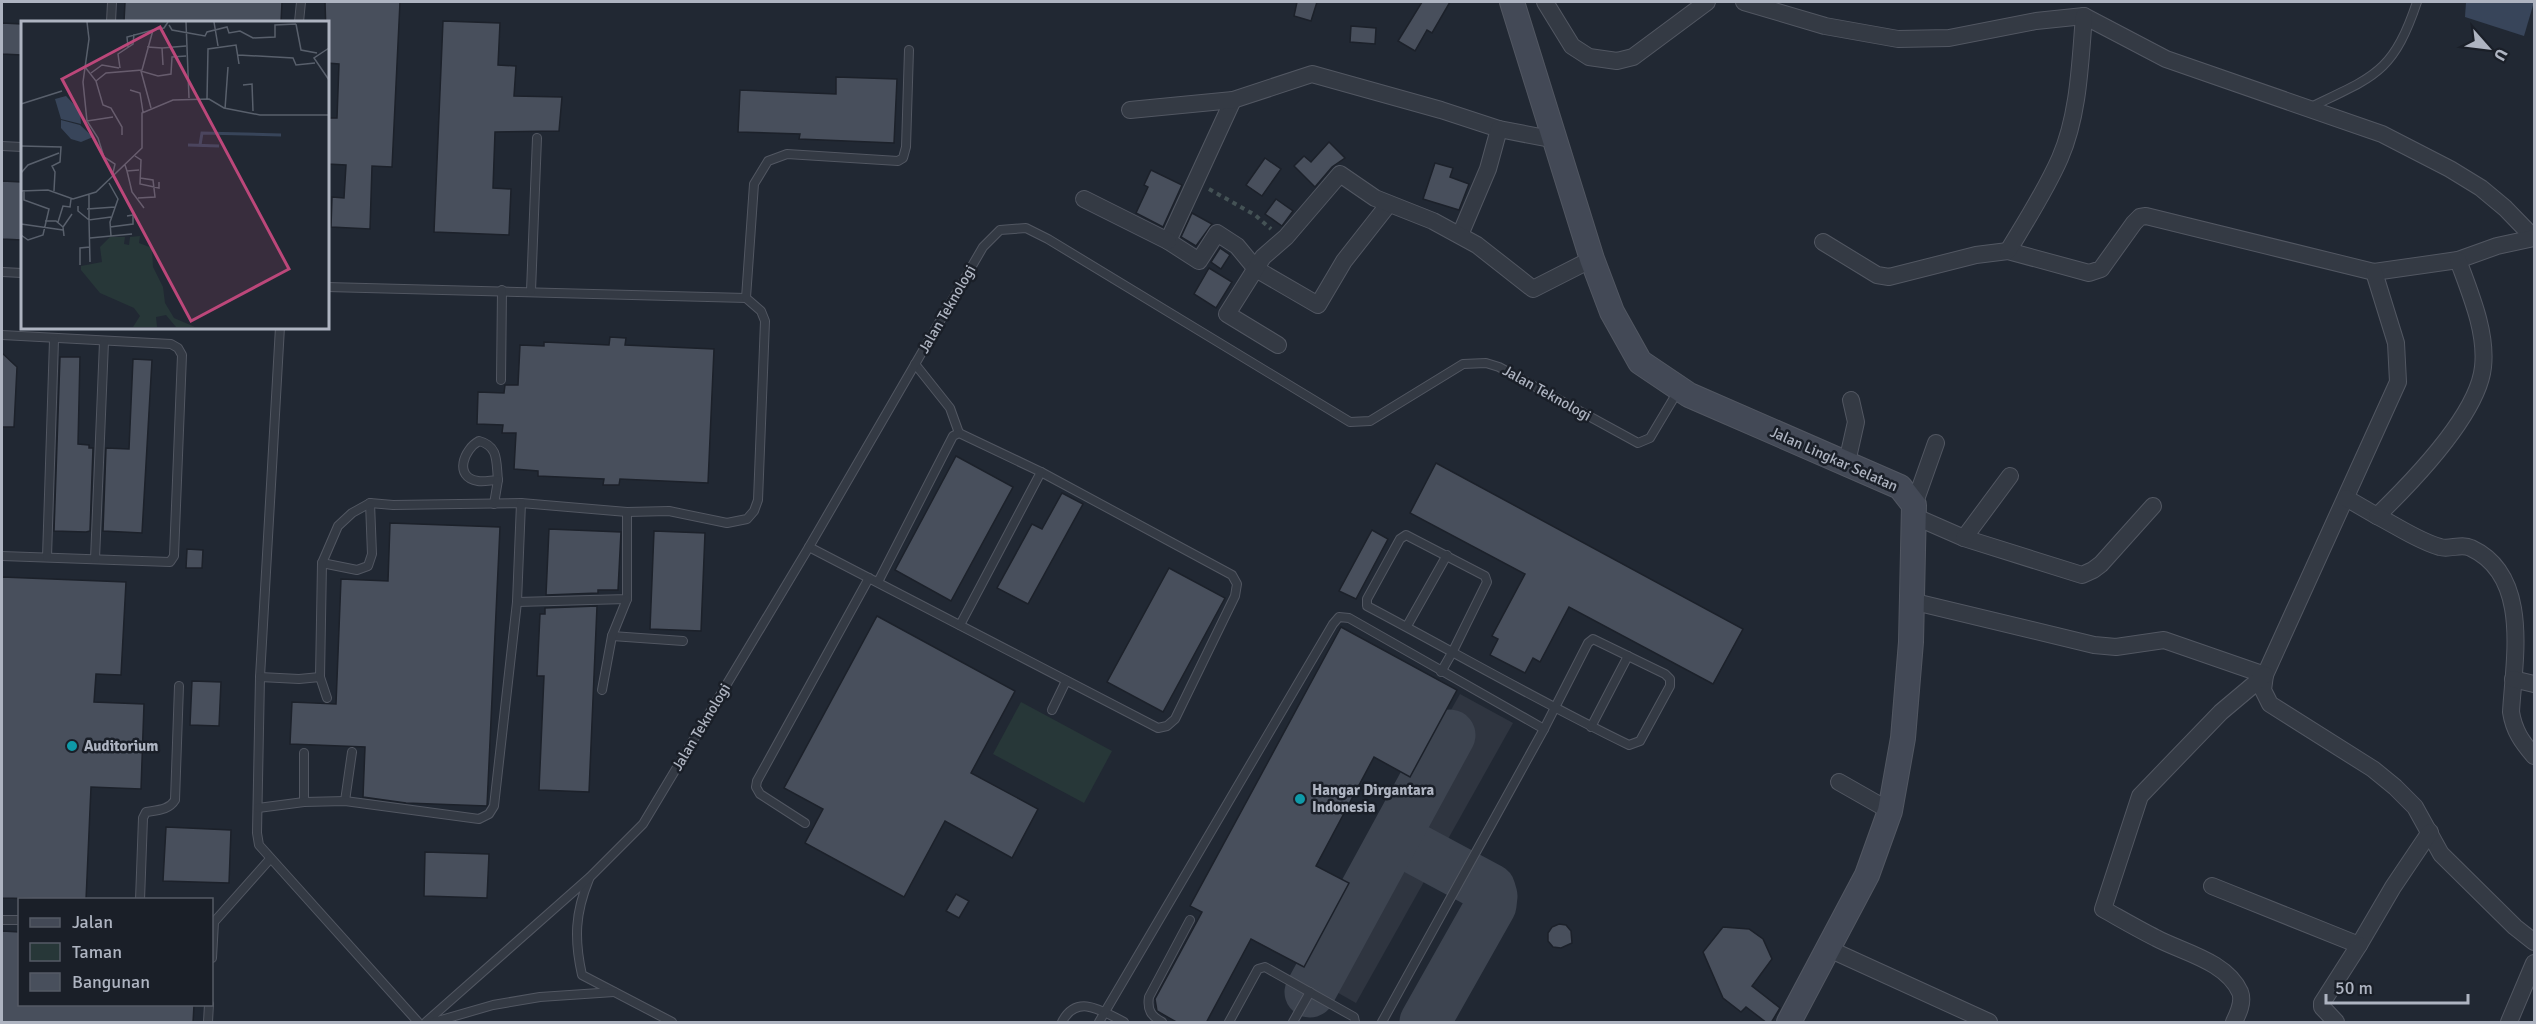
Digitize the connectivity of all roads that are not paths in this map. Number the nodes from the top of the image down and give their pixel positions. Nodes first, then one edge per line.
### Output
1 (112, 2) edge
2 (301, 2) edge
3 (1512, 2) edge
4 (1545, 2) edge
5 (1707, 2) edge
6 (1743, 2) edge
7 (2417, 2) edge
8 (2084, 16) junction
9 (111, 21) edge
10 (299, 21) edge
11 (909, 50) dead end
12 (1233, 100) junction
13 (2307, 109) junction
14 (1130, 110) dead end
15 (1499, 129) junction
16 (537, 138) dead end
17 (1556, 140) junction
18 (2, 146) edge
19 (21, 147) edge
20 (1084, 199) dead end
21 (1388, 205) junction
22 (1460, 235) junction
23 (2534, 238) edge
24 (1168, 241) junction
25 (1823, 242) dead end
26 (2008, 251) junction
27 (1592, 259) junction
28 (2458, 260) junction
29 (1256, 269) junction
30 (2, 272) edge
31 (2374, 272) junction
32 (21, 273) edge
33 (328, 287) edge
34 (502, 290) junction
35 (531, 291) junction
36 (746, 298) junction
37 (280, 328) edge
38 (2, 335) edge
39 (54, 340) junction
40 (104, 342) junction
41 (1278, 345) dead end
42 (915, 364) junction
43 (501, 380) dead end
44 (1679, 389) junction
45 (1851, 400) dead end
46 (959, 434) junction
47 (1936, 443) dead end
48 (1847, 462) junction
49 (1041, 472) junction
50 (2010, 476) dead end
51 (498, 480) junction
52 (2346, 498) junction
53 (370, 503) junction
54 (521, 503) junction
55 (494, 504) junction
56 (2153, 506) dead end
57 (1915, 511) junction
58 (627, 512) junction
59 (2377, 516) junction
60 (1965, 538) junction
61 (809, 547) junction
62 (1447, 555) junction
63 (2, 556) edge
64 (47, 557) junction
65 (96, 559) junction
66 (322, 563) junction
67 (869, 578) junction
68 (878, 582) junction
69 (627, 599) junction
70 (1911, 601) junction
71 (517, 602) junction
72 (960, 625) junction
73 (1407, 626) junction
74 (612, 636) junction
75 (683, 641) dead end
76 (1453, 651) junction
77 (1628, 656) junction
78 (1441, 672) junction
79 (2265, 675) junction
80 (260, 677) junction
81 (320, 677) junction
82 (2513, 680) junction
83 (1066, 681) junction
84 (2535, 684) edge
85 (179, 686) dead end
86 (602, 690) dead end
87 (327, 698) dead end
88 (1555, 708) junction
89 (1052, 710) dead end
90 (1591, 727) junction
91 (1544, 729) junction
92 (352, 752) dead end
93 (304, 753) dead end
94 (2535, 756) edge
95 (1839, 782) dead end
96 (345, 801) junction
97 (304, 802) junction
98 (258, 808) junction
99 (1890, 811) junction
100 (806, 823) dead end
101 (2430, 832) junction
102 (270, 859) junction
103 (590, 877) junction
104 (2212, 885) dead end
105 (140, 898) edge
106 (2, 920) edge
107 (18, 920) edge
108 (1190, 921) dead end
109 (213, 922) edge
110 (2535, 942) edge
111 (2359, 945) junction
112 (1828, 949) junction
113 (2535, 963) edge
114 (615, 992) junction
115 (1311, 992) junction
116 (209, 1006) edge
117 (1105, 1012) junction
118 (207, 1023) edge
119 (418, 1023) edge
120 (426, 1023) edge
121 (434, 1023) edge
122 (672, 1023) edge
123 (1062, 1023) edge
124 (1099, 1023) edge
125 (1124, 1023) edge
126 (1162, 1023) edge
127 (1229, 1023) edge
128 (1293, 1023) edge
129 (1355, 1023) edge
130 (1382, 1023) edge
131 (1789, 1023) edge
132 (1989, 1023) edge
133 (2234, 1023) edge
134 (2336, 1023) edge
135 (2509, 1023) edge

1 - 9 lane
2 - 10 lane
3 - 17 main road, Jalan Lingkar Selatan
4 - 5 street
6 - 8 street
7 - 13 lane
8 - 13 street
8 - 26 street
11 - 36 lane
12 - 14 street
12 - 15 street
12 - 24 street
13 - 23 street
15 - 17 street
15 - 22 street
16 - 35 lane
17 - 27 main road, Jalan Lingkar Selatan
18 - 19 lane
20 - 24 street
21 - 22 street
21 - 29 street
21 - 29 street
22 - 27 street
23 - 28 street
24 - 29 street
25 - 26 street
26 - 31 street
27 - 44 main road, Jalan Lingkar Selatan
28 - 31 street
28 - 59 street
29 - 41 street
30 - 32 lane
31 - 52 street
33 - 34 lane
34 - 35 lane
34 - 43 lane
35 - 36 lane
36 - 58 lane
37 - 80 lane
38 - 39 lane
39 - 40 lane
39 - 64 lane
40 - 65 lane
40 - 65 lane
42 - 44 lane, Jalan Teknologi
42 - 46 lane
42 - 61 lane, Jalan Teknologi
44 - 48 main road, Jalan Lingkar Selatan
45 - 48 street
46 - 49 lane
46 - 68 lane
47 - 57 street
48 - 57 main road, Jalan Lingkar Selatan
49 - 72 lane
49 - 83 lane
50 - 60 street
51 - 51 lane
51 - 55 lane
52 - 59 street
52 - 79 street
53 - 55 lane
53 - 66 lane
53 - 66 lane
54 - 55 lane
54 - 58 lane
54 - 71 lane
56 - 60 street
57 - 60 street
57 - 70 main road
58 - 69 lane
59 - 82 street
61 - 67 lane
61 - 103 lane, Jalan Teknologi
62 - 73 lane
62 - 73 lane
62 - 76 lane
63 - 64 lane
64 - 65 lane
66 - 81 lane
67 - 68 lane
67 - 100 lane
68 - 72 lane
69 - 71 lane
69 - 74 lane
70 - 79 street
70 - 99 main road
71 - 96 lane
72 - 83 lane
73 - 76 lane
74 - 75 lane
74 - 86 lane
76 - 78 lane
76 - 88 lane
77 - 88 lane
77 - 90 lane
77 - 90 lane
78 - 91 lane
78 - 117 lane
79 - 101 street
79 - 133 street
80 - 81 lane
80 - 98 lane
81 - 87 lane
82 - 84 street
82 - 94 street
83 - 89 lane
85 - 105 lane
88 - 90 lane
88 - 91 lane
91 - 130 lane
92 - 96 lane
93 - 97 lane
95 - 99 street
96 - 97 lane
97 - 98 lane
98 - 102 lane
99 - 112 main road
101 - 110 street
101 - 111 street
102 - 109 lane
102 - 119 lane
103 - 114 lane
103 - 120 lane, Jalan Teknologi
104 - 111 street
106 - 107 lane
108 - 126 lane
111 - 134 street
112 - 131 main road
112 - 132 street
113 - 135 street
114 - 121 lane
114 - 122 lane
115 - 127 lane
115 - 128 lane
115 - 129 lane
116 - 118 lane
117 - 123 lane
117 - 124 lane
117 - 125 lane

